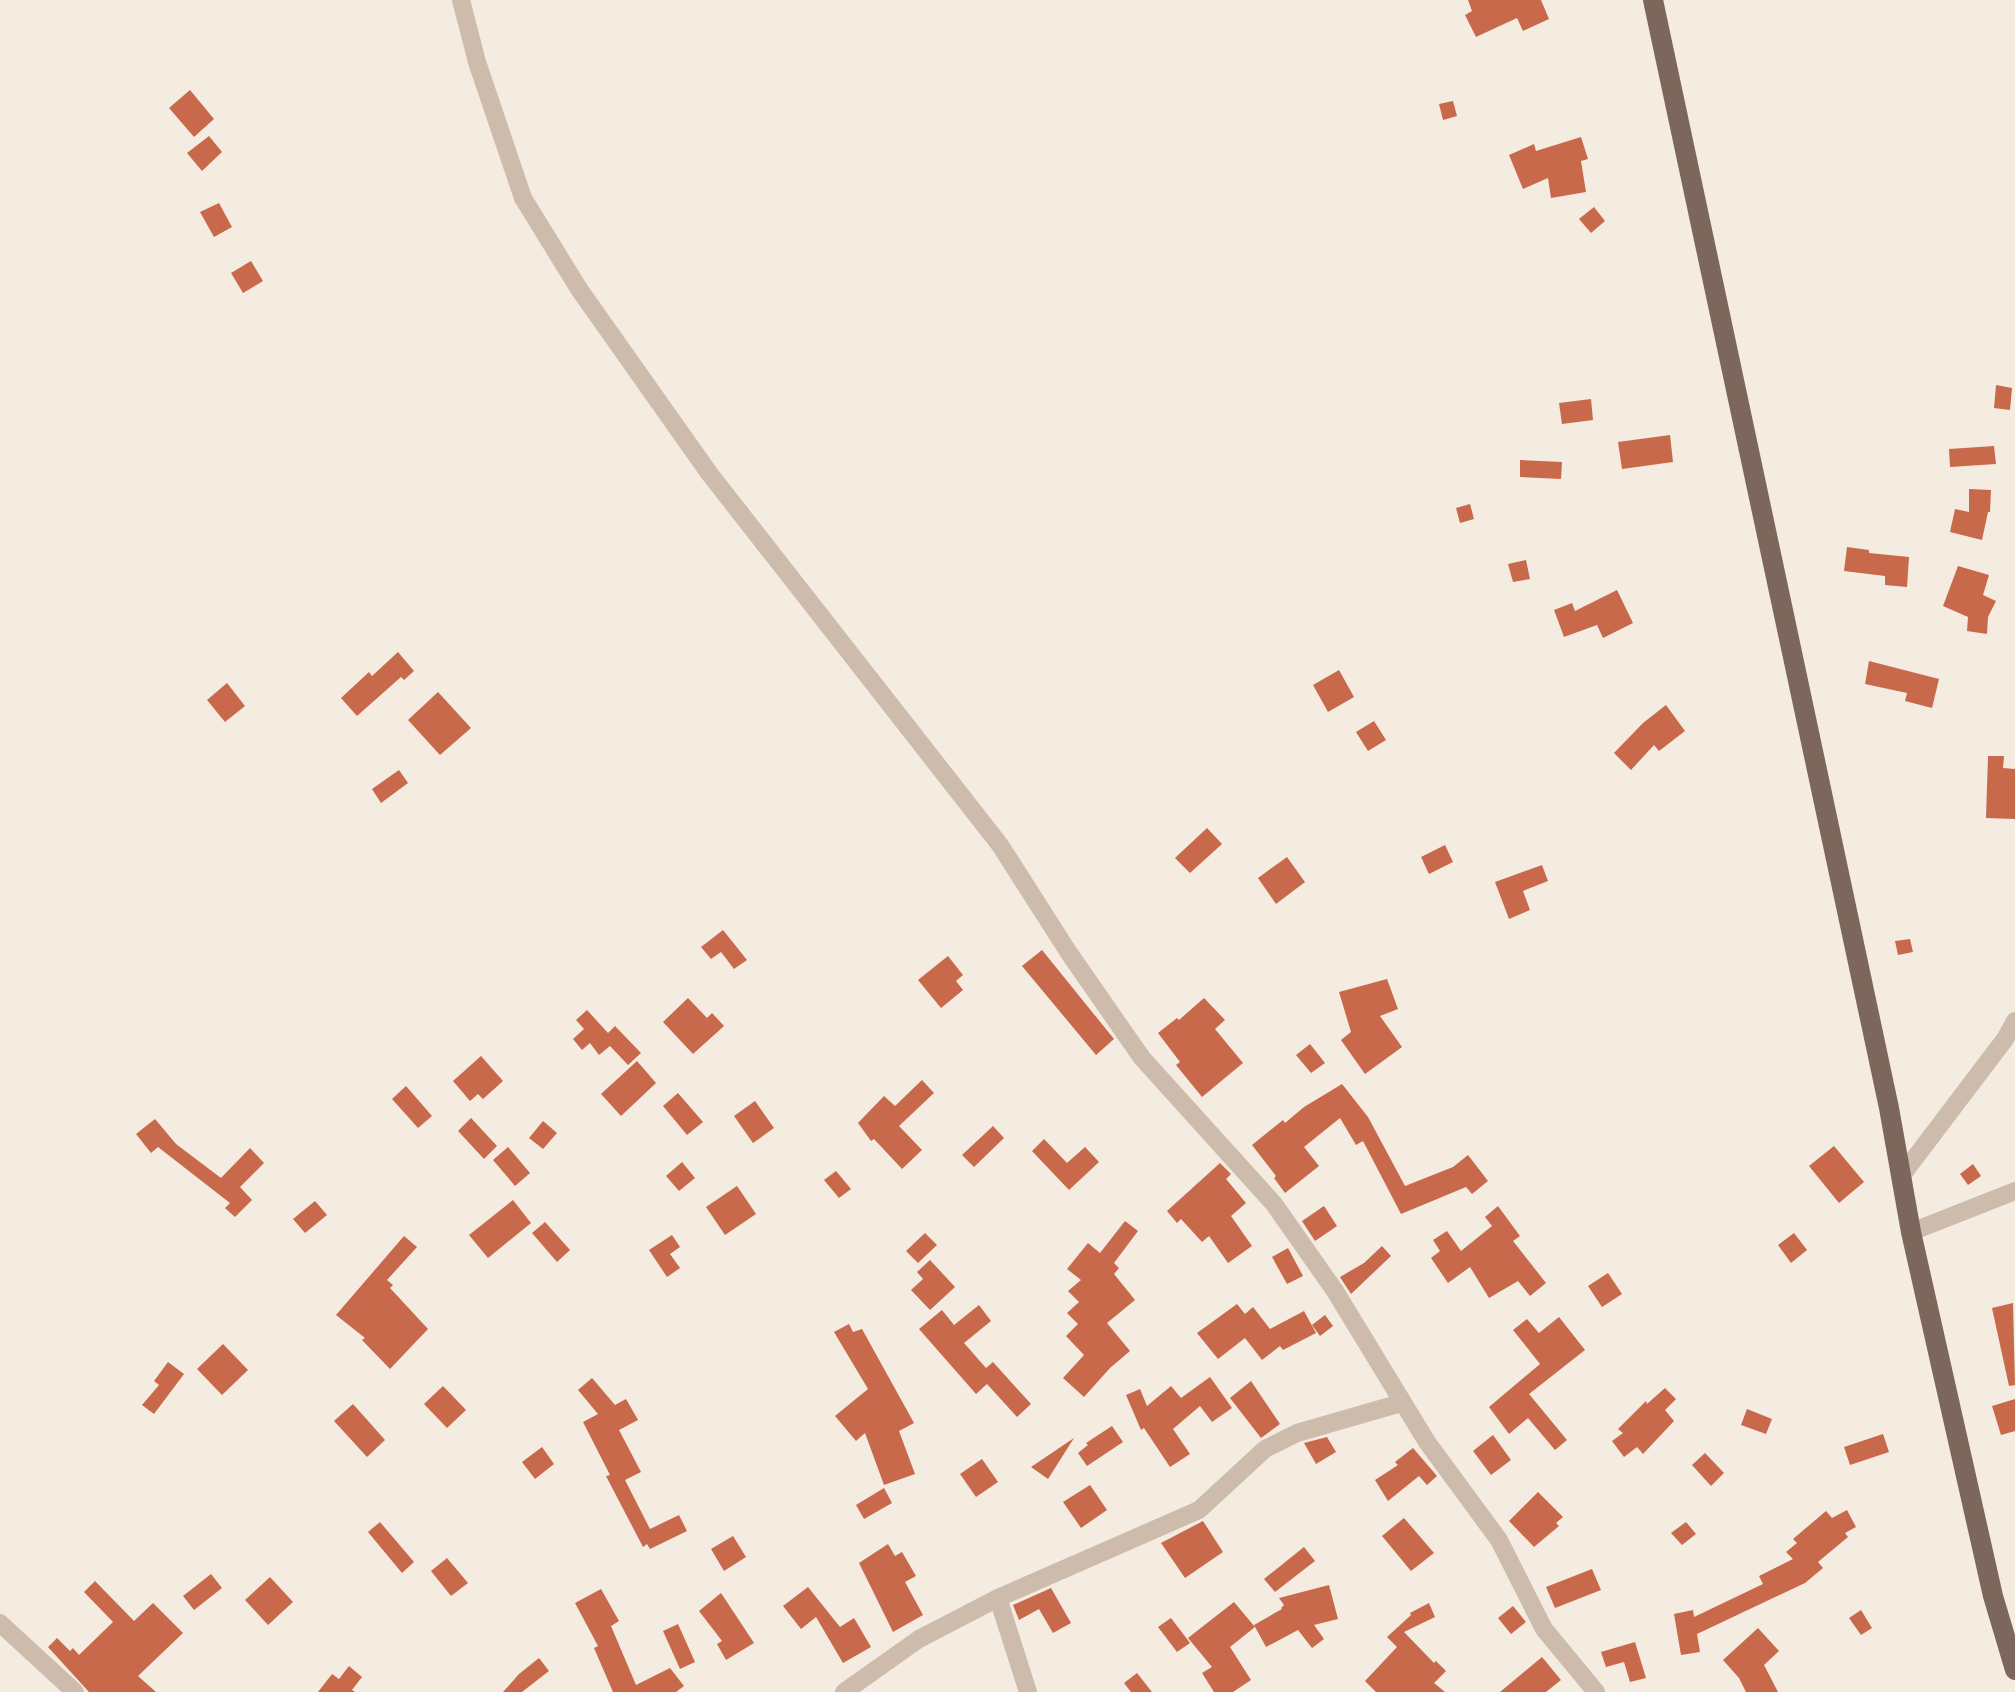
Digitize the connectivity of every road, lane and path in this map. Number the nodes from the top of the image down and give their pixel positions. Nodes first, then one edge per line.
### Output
1 (461, 0) edge
2 (1653, 0) edge
3 (2015, 1021) edge
4 (1902, 1175) junction
5 (2015, 1191) edge
6 (1911, 1232) junction
7 (1401, 1403) junction
8 (998, 1598) junction
9 (0, 1623) edge
10 (2015, 1670) edge
11 (75, 1692) edge
12 (844, 1692) edge
13 (1028, 1692) edge
14 (1596, 1692) edge

1 - 7 street
2 - 4 main road
3 - 4 street
4 - 6 main road
5 - 6 street
6 - 10 main road
7 - 8 street
7 - 14 street
8 - 12 street
8 - 13 street
9 - 11 street

